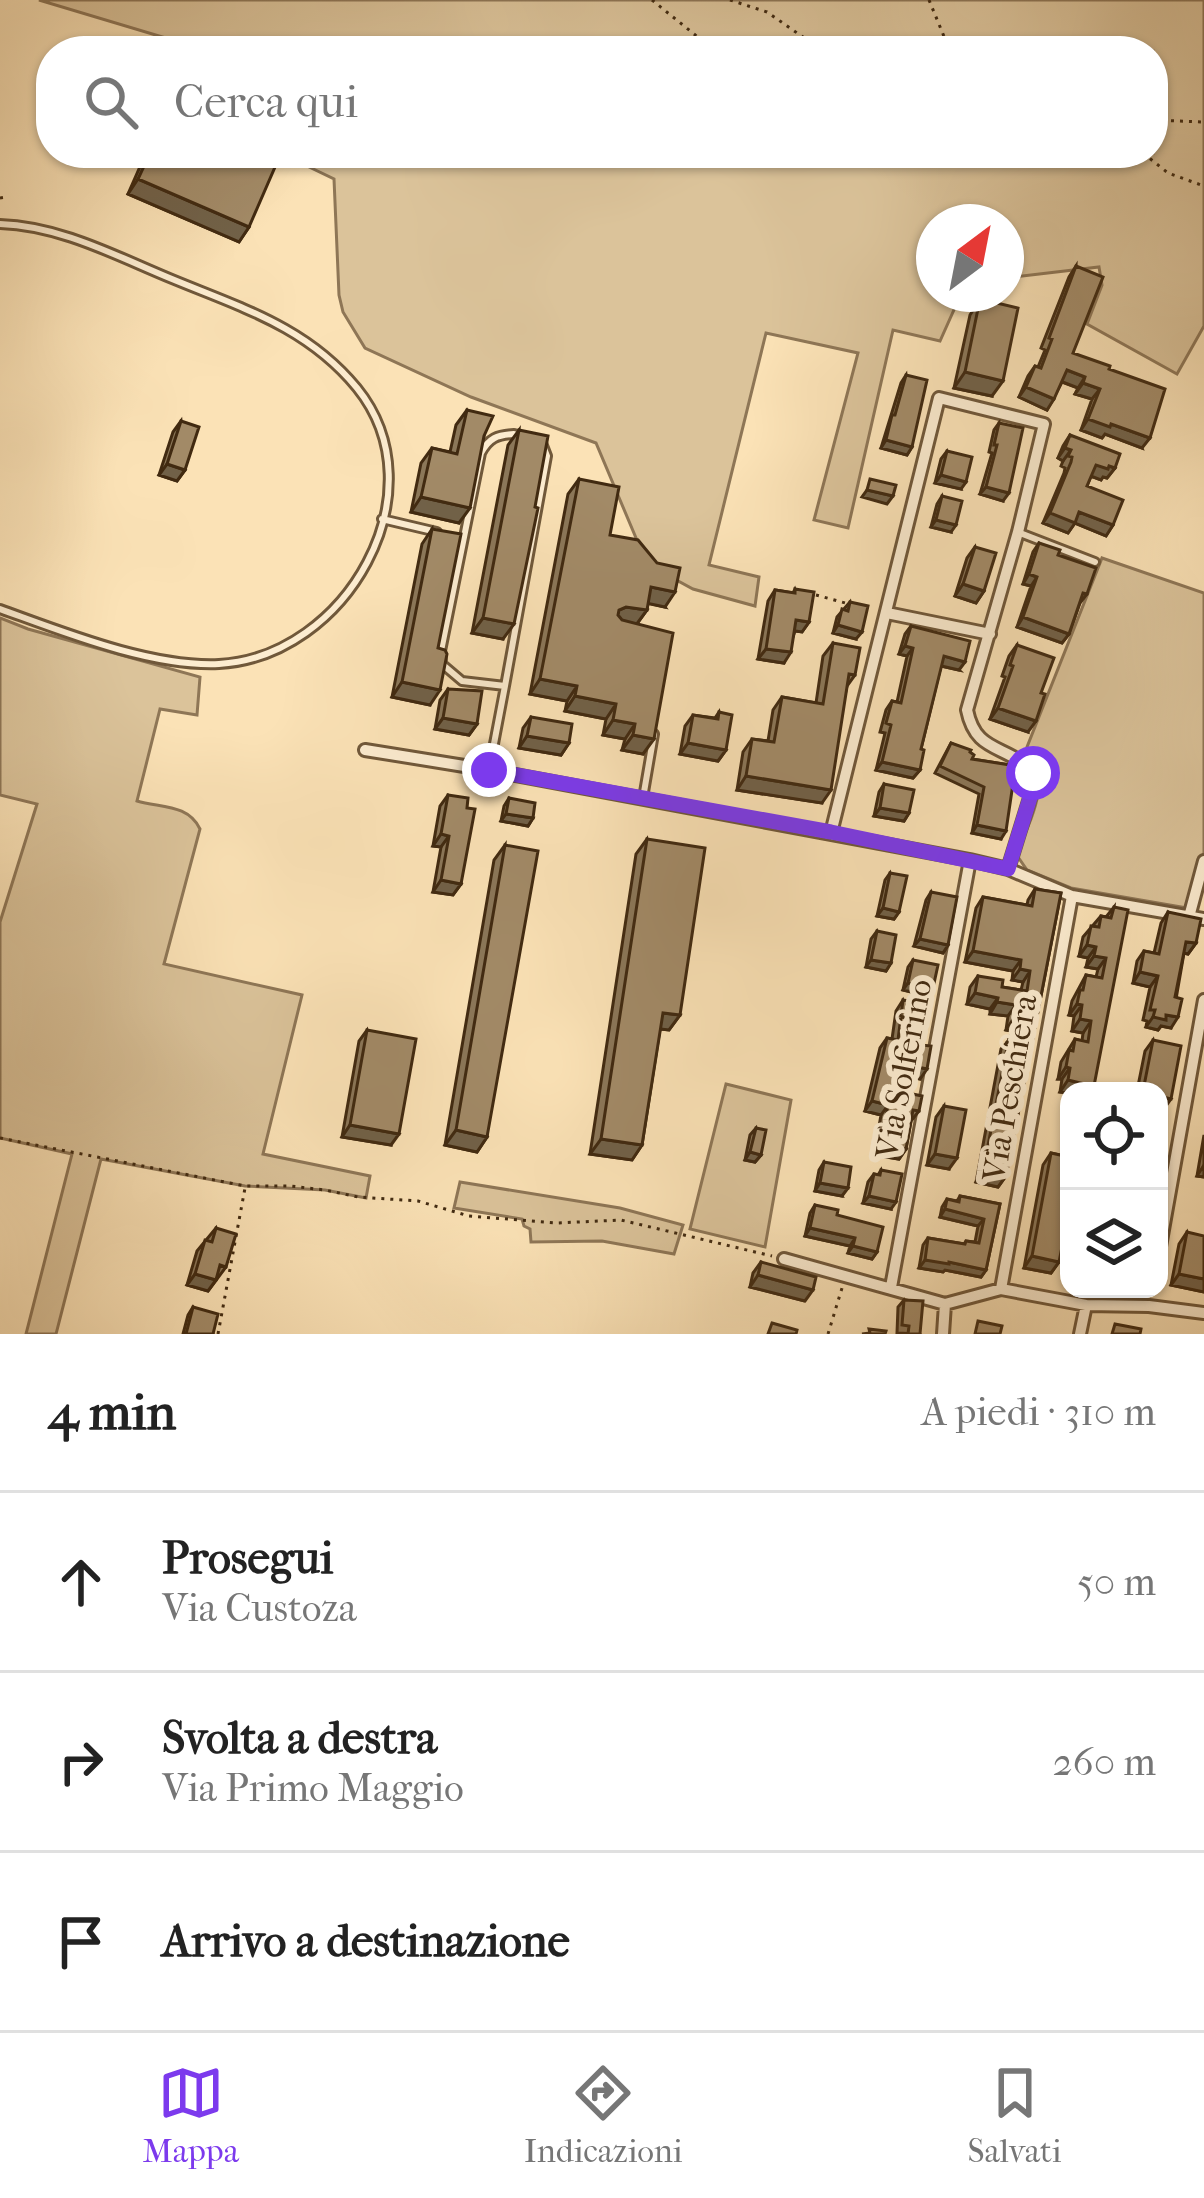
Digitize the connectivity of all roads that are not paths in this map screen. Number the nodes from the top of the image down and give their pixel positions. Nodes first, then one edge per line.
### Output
1 (0, 224) edge
2 (382, 518) junction
3 (1018, 532) junction
4 (443, 533) edge
5 (1095, 562) edge
6 (0, 609) edge
7 (887, 613) junction
8 (990, 634) junction
9 (505, 686) junction
10 (655, 730) edge
11 (365, 750) dead end
12 (489, 770) junction
13 (643, 798) junction
14 (831, 832) junction
15 (970, 860) junction
16 (1204, 861) edge
17 (1008, 869) junction
18 (1072, 896) junction
19 (1189, 916) junction
20 (1204, 919) edge
21 (1204, 1000) edge
22 (1168, 1202) edge
23 (784, 1259) road end
24 (890, 1287) junction
25 (1001, 1289) junction
26 (945, 1304) junction
27 (1086, 1305) junction
28 (1204, 1313) edge
29 (943, 1334) edge
30 (1080, 1334) edge

1 - 2 lane
2 - 4 lane
2 - 6 lane
3 - 5 lane
3 - 7 street
3 - 8 street
7 - 8 street
7 - 14 street
8 - 17 street
9 - 9 lane
9 - 12 lane
10 - 13 lane
11 - 12 street
12 - 13 street
13 - 14 street
14 - 15 street
15 - 17 street
15 - 24 street, Via Solferino
16 - 19 street
17 - 18 street
18 - 19 street
18 - 25 street, Via Peschiera
19 - 20 street
21 - 22 street
23 - 24 street
24 - 26 street
25 - 26 street
25 - 27 street
26 - 29 street
27 - 28 street
27 - 30 street

